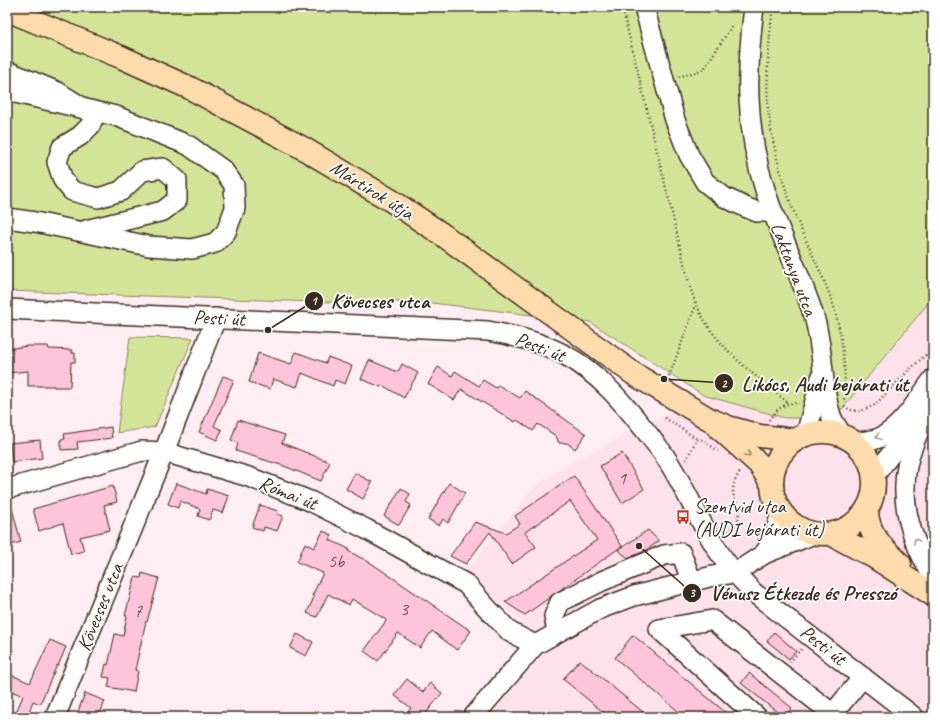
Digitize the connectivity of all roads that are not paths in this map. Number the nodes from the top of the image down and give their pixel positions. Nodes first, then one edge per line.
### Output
1 (644, 7) edge
2 (754, 7) edge
3 (7, 10) edge
4 (7, 71) edge
5 (7, 91) edge
6 (85, 109) junction
7 (772, 212) junction
8 (7, 218) edge
9 (83, 231) junction
10 (7, 309) edge
11 (216, 318) junction
12 (823, 371) junction
13 (933, 379) edge
14 (933, 399) edge
15 (933, 404) edge
16 (709, 419) junction
17 (801, 437) junction
18 (849, 439) junction
19 (164, 452) junction
20 (874, 476) junction
21 (772, 484) junction
22 (7, 489) edge
23 (867, 510) junction
24 (781, 512) junction
25 (823, 534) junction
26 (764, 554) junction
27 (734, 573) junction
28 (692, 582) junction
29 (930, 587) edge
30 (557, 632) junction
31 (535, 645) junction
32 (863, 677) junction
33 (832, 715) edge
34 (55, 717) edge
35 (474, 717) edge
36 (757, 717) edge
37 (914, 717) edge

1 - 7 street, Laktanya utca
2 - 7 street
3 - 16 main road, Mártírok útja
4 - 6 street
5 - 6 street
6 - 9 street
6 - 9 street
7 - 12 street, Laktanya utca
8 - 9 street
10 - 11 street, Pesti út
11 - 19 street, Kövecses utca
11 - 27 street, Pesti út
12 - 17 street, Laktanya utca
12 - 18 street, Laktanya utca
13 -> 18 street
14 - 20 street
29 -> 15 street
16 - 17 main road, Mártírok útja
16 -> 21 main road, Mártírok útja
17 - 18 main road, Mártírok útja
17 - 21 main road, Mártírok útja
18 - 20 main road
19 - 22 street, Római út
19 - 31 street, Római út
19 - 34 street, Kövecses utca
20 - 23 main road
21 - 24 main road, Mártírok útja
23 - 25 main road
23 - 29 main road
24 - 25 main road, Mártírok útja
24 - 26 street
25 - 26 street
25 - 29 main road, Mártírok útja
26 - 27 street
27 - 28 street
27 - 32 street, Pesti út
28 - 30 street
28 - 30 street
30 - 31 street
31 - 35 street
32 - 33 street
32 - 37 street, Pesti út
33 - 36 street

